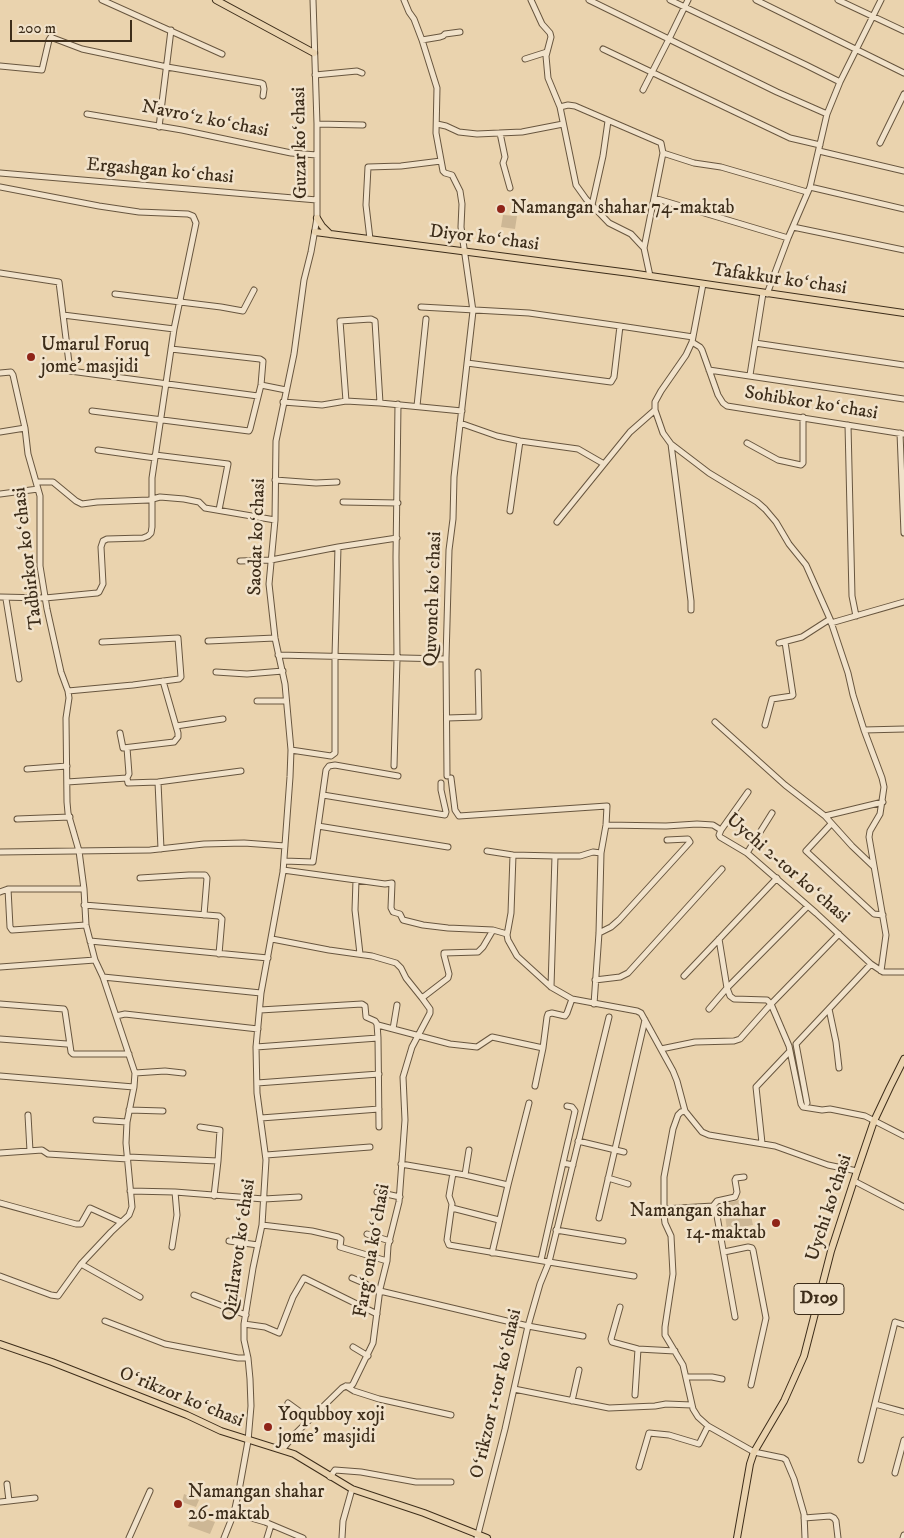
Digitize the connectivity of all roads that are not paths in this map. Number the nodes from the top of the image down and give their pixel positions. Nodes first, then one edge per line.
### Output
1 (102, 0) edge
2 (216, 0) edge
3 (313, 0) edge
4 (404, 0) edge
5 (531, 0) edge
6 (589, 0) edge
7 (670, 0) edge
8 (688, 0) edge
9 (756, 0) edge
10 (838, 0) edge
11 (881, 0) edge
12 (113, 2) edge
13 (684, 7) junction
14 (872, 17) junction
15 (171, 30) junction
16 (904, 31) edge
17 (460, 32) dead end
18 (669, 39) junction
19 (422, 40) junction
20 (603, 49) dead end
21 (856, 50) junction
22 (547, 52) junction
23 (314, 53) junction
24 (222, 54) dead end
25 (525, 59) dead end
26 (0, 66) edge
27 (167, 67) junction
28 (652, 72) junction
29 (362, 73) dead end
30 (904, 73) edge
31 (315, 75) junction
32 (840, 82) junction
33 (643, 90) dead end
34 (904, 94) edge
35 (263, 96) dead end
36 (560, 107) junction
37 (87, 114) dead end
38 (827, 114) junction
39 (608, 121) junction
40 (317, 124) junction
41 (437, 124) junction
42 (563, 124) junction
43 (363, 125) dead end
44 (159, 126) junction
45 (500, 133) junction
46 (880, 143) dead end
47 (820, 145) junction
48 (819, 151) junction
49 (663, 153) junction
50 (318, 154) junction
51 (441, 161) junction
52 (904, 171) edge
53 (0, 173) edge
54 (0, 186) edge
55 (510, 188) dead end
56 (808, 190) junction
57 (654, 198) junction
58 (317, 200) junction
59 (592, 205) junction
60 (904, 209) edge
61 (317, 218) junction
62 (793, 227) junction
63 (315, 232) junction
64 (330, 234) junction
65 (788, 238) junction
66 (370, 239) junction
67 (644, 248) junction
68 (904, 250) edge
69 (464, 252) junction
70 (0, 273) edge
71 (650, 276) junction
72 (703, 284) junction
73 (254, 290) dead end
74 (765, 293) junction
75 (115, 294) dead end
76 (179, 301) junction
77 (420, 307) dead end
78 (473, 310) junction
79 (904, 313) edge
80 (63, 315) junction
81 (426, 319) dead end
82 (620, 326) junction
83 (174, 329) junction
84 (692, 340) junction
85 (755, 343) junction
86 (171, 349) junction
87 (467, 363) junction
88 (904, 365) edge
89 (709, 370) junction
90 (0, 373) edge
91 (750, 375) junction
92 (166, 384) junction
93 (261, 385) junction
94 (286, 390) junction
95 (258, 396) junction
96 (904, 398) edge
97 (346, 401) junction
98 (283, 402) junction
99 (380, 403) junction
100 (398, 404) junction
101 (416, 406) junction
102 (655, 410) junction
103 (92, 411) dead end
104 (462, 411) junction
105 (803, 417) junction
106 (161, 419) junction
107 (460, 423) junction
108 (848, 425) junction
109 (25, 428) junction
110 (0, 432) edge
111 (902, 433) edge
112 (520, 441) junction
113 (747, 443) dead end
114 (671, 444) junction
115 (98, 450) dead end
116 (155, 456) junction
117 (604, 464) junction
118 (275, 480) junction
119 (36, 482) junction
120 (337, 482) dead end
121 (38, 489) junction
122 (0, 494) edge
123 (152, 499) junction
124 (343, 502) dead end
125 (398, 503) junction
126 (219, 510) junction
127 (510, 511) dead end
128 (276, 520) junction
129 (557, 522) dead end
130 (904, 533) edge
131 (397, 538) junction
132 (338, 547) junction
133 (271, 560) junction
134 (240, 561) dead end
135 (3, 598) edge
136 (45, 598) junction
137 (904, 602) edge
138 (691, 610) dead end
139 (856, 616) junction
140 (830, 621) junction
141 (275, 638) junction
142 (208, 641) dead end
143 (102, 642) dead end
144 (278, 655) junction
145 (335, 656) junction
146 (397, 659) junction
147 (446, 659) junction
148 (283, 671) junction
149 (216, 672) dead end
150 (478, 672) dead end
151 (19, 679) dead end
152 (163, 681) junction
153 (68, 691) junction
154 (257, 701) dead end
155 (286, 701) junction
156 (447, 718) junction
157 (224, 719) dead end
158 (715, 722) dead end
159 (765, 725) dead end
160 (176, 726) junction
161 (904, 729) edge
162 (864, 730) junction
163 (120, 733) dead end
164 (127, 748) junction
165 (291, 750) junction
166 (67, 766) junction
167 (394, 766) dead end
168 (27, 769) dead end
169 (241, 771) dead end
170 (398, 776) dead end
171 (126, 778) junction
172 (67, 782) junction
173 (158, 782) junction
174 (442, 782) dead end
175 (748, 792) dead end
176 (323, 795) junction
177 (883, 802) junction
178 (772, 813) dead end
179 (825, 816) junction
180 (70, 817) junction
181 (17, 818) dead end
182 (831, 824) junction
183 (606, 825) junction
184 (318, 826) junction
185 (721, 830) junction
186 (667, 840) dead end
187 (286, 846) junction
188 (448, 847) dead end
189 (161, 849) junction
190 (79, 851) junction
191 (487, 851) dead end
192 (0, 852) edge
193 (602, 853) junction
194 (747, 853) junction
195 (513, 855) junction
196 (556, 856) junction
197 (284, 860) junction
198 (874, 866) junction
199 (722, 869) dead end
200 (283, 870) junction
201 (140, 878) dead end
202 (777, 878) junction
203 (356, 880) junction
204 (8, 889) junction
205 (84, 889) junction
206 (0, 892) edge
207 (84, 905) junction
208 (808, 906) junction
209 (204, 914) junction
210 (883, 915) junction
211 (86, 925) junction
212 (493, 930) junction
213 (599, 933) junction
214 (507, 934) junction
215 (839, 934) junction
216 (719, 939) junction
217 (272, 940) junction
218 (90, 941) junction
219 (219, 954) junction
220 (360, 954) junction
221 (268, 958) junction
222 (95, 960) junction
223 (871, 964) junction
224 (0, 966) edge
225 (881, 971) junction
226 (904, 972) edge
227 (684, 976) dead end
228 (103, 978) junction
229 (595, 980) junction
230 (551, 986) junction
231 (727, 988) junction
232 (261, 993) junction
233 (422, 998) junction
234 (572, 999) junction
235 (0, 1004) edge
236 (594, 1004) junction
237 (771, 1004) junction
238 (397, 1005) dead end
239 (709, 1009) dead end
240 (829, 1009) junction
241 (260, 1010) junction
242 (116, 1016) junction
243 (609, 1017) dead end
244 (645, 1020) junction
245 (378, 1026) junction
246 (258, 1029) junction
247 (393, 1029) junction
248 (417, 1035) junction
249 (378, 1038) junction
250 (0, 1039) edge
251 (70, 1045) junction
252 (256, 1047) junction
253 (543, 1048) junction
254 (661, 1049) junction
255 (790, 1052) junction
256 (129, 1054) junction
257 (904, 1059) edge
258 (838, 1068) dead end
259 (135, 1073) junction
260 (183, 1073) dead end
261 (379, 1074) junction
262 (0, 1076) edge
263 (256, 1083) junction
264 (535, 1086) dead end
265 (134, 1087) junction
266 (529, 1103) dead end
267 (807, 1103) dead end
268 (567, 1106) dead end
269 (380, 1109) junction
270 (129, 1110) junction
271 (163, 1111) dead end
272 (685, 1111) junction
273 (28, 1115) dead end
274 (261, 1118) junction
275 (96, 1120) dead end
276 (874, 1121) junction
277 (127, 1122) junction
278 (380, 1127) dead end
279 (200, 1128) dead end
280 (904, 1136) edge
281 (578, 1141) junction
282 (762, 1144) junction
283 (370, 1147) dead end
284 (470, 1150) dead end
285 (614, 1150) junction
286 (30, 1151) junction
287 (624, 1152) dead end
288 (0, 1153) edge
289 (266, 1155) junction
290 (128, 1158) junction
291 (218, 1161) junction
292 (563, 1163) junction
293 (401, 1164) junction
294 (572, 1165) junction
295 (857, 1171) junction
296 (453, 1173) junction
297 (465, 1175) junction
298 (744, 1177) dead end
299 (608, 1178) junction
300 (854, 1181) junction
301 (628, 1184) dead end
302 (508, 1185) junction
303 (130, 1191) junction
304 (175, 1192) junction
305 (377, 1192) dead end
306 (214, 1196) junction
307 (299, 1197) dead end
308 (400, 1197) junction
309 (264, 1198) junction
310 (0, 1203) edge
311 (713, 1206) junction
312 (452, 1208) junction
313 (904, 1208) edge
314 (664, 1209) junction
315 (599, 1218) dead end
316 (499, 1220) junction
317 (121, 1222) junction
318 (262, 1225) junction
319 (556, 1230) junction
320 (367, 1234) dead end
321 (229, 1241) dead end
322 (390, 1241) junction
323 (623, 1241) dead end
324 (258, 1245) junction
325 (172, 1247) dead end
326 (724, 1252) junction
327 (492, 1253) junction
328 (387, 1260) junction
329 (541, 1260) junction
330 (549, 1262) junction
331 (80, 1264) junction
332 (0, 1276) edge
333 (634, 1276) dead end
334 (352, 1278) dead end
335 (380, 1290) junction
336 (194, 1295) dead end
337 (140, 1297) dead end
338 (620, 1307) dead end
339 (377, 1314) junction
340 (246, 1316) junction
341 (735, 1318) dead end
342 (105, 1321) dead end
343 (244, 1324) junction
344 (528, 1326) junction
345 (904, 1326) edge
346 (583, 1336) dead end
347 (0, 1344) edge
348 (353, 1346) dead end
349 (638, 1349) junction
350 (674, 1351) junction
351 (368, 1356) junction
352 (248, 1358) junction
353 (579, 1370) dead end
354 (686, 1377) junction
355 (722, 1379) dead end
356 (751, 1385) dead end
357 (346, 1386) junction
358 (514, 1389) junction
359 (635, 1395) dead end
360 (572, 1401) junction
361 (288, 1403) dead end
362 (875, 1404) junction
363 (692, 1405) junction
364 (904, 1412) edge
365 (451, 1415) dead end
366 (310, 1419) junction
367 (708, 1426) junction
368 (904, 1440) edge
369 (248, 1441) junction
370 (282, 1450) junction
371 (754, 1452) junction
372 (861, 1460) dead end
373 (640, 1467) dead end
374 (896, 1473) dead end
375 (330, 1477) junction
376 (451, 1482) dead end
377 (7, 1484) dead end
378 (352, 1489) junction
379 (150, 1491) dead end
380 (35, 1498) dead end
381 (10, 1501) junction
382 (0, 1502) edge
383 (234, 1513) junction
384 (804, 1518) junction
385 (271, 1525) junction
386 (478, 1536) edge
387 (129, 1538) edge
388 (224, 1538) edge
389 (267, 1538) edge
390 (303, 1538) edge
391 (342, 1538) edge
392 (486, 1538) edge
393 (737, 1538) edge
394 (805, 1538) edge
395 (838, 1538) edge

1 - 12 street
2 - 23 main road
3 - 23 street, Guzar koʻchasi
4 - 19 street
5 - 22 street
6 - 18 street
7 - 13 street
8 - 13 street
9 - 21 street
10 - 14 street
11 - 14 street
12 - 15 street
13 - 18 street
13 - 32 street
14 - 16 street
14 - 21 street
15 - 24 street
15 - 27 street
17 - 19 street
18 - 28 street
18 - 38 street
19 - 41 street
20 - 28 street
21 - 30 street
21 - 32 street
22 - 25 street
22 - 36 street
23 - 31 street, Guzar koʻchasi
26 - 27 street
27 - 35 street
27 - 44 street
28 - 33 street
28 - 47 street
29 - 31 street
31 - 40 street, Guzar koʻchasi
32 - 38 street
34 - 46 street
36 - 39 street
36 - 42 street
37 - 44 street, Navroʻz koʻchasi
38 - 47 street
39 - 49 street
39 - 59 street
40 - 43 street
40 - 50 street, Guzar koʻchasi
41 - 45 street
41 - 51 street
42 - 45 street
42 - 59 street
44 - 50 street, Navroʻz koʻchasi
45 - 55 street
47 - 48 street
48 - 52 street
48 - 56 street
49 - 56 street
49 - 57 street
50 - 58 street, Guzar koʻchasi
51 - 66 street
51 - 69 street, Quvonch koʻchasi
53 - 58 street, Ergashgan koʻchasi
54 - 76 street
56 - 60 street
56 - 62 street
57 - 65 street
57 - 67 street
58 - 61 street, Guzar koʻchasi
59 - 67 street
61 - 63 street, Guzar koʻchasi
61 - 64 main road
62 - 65 street
62 - 68 street
63 - 64 main road, Diyor koʻchasi
63 - 94 street, Saodat koʻchasi
64 - 66 main road, Diyor koʻchasi
65 - 74 street
66 - 69 main road, Diyor koʻchasi
67 - 71 street
69 - 71 main road, Diyor koʻchasi
69 - 78 street, Quvonch koʻchasi
70 - 80 street
71 - 72 main road, Tafakkur koʻchasi
72 - 74 main road, Tafakkur koʻchasi
72 - 84 street
73 - 76 street
74 - 79 main road, Tafakkur koʻchasi
74 - 85 street
75 - 76 street
76 - 83 street
77 - 78 street
78 - 82 street
78 - 87 street, Quvonch koʻchasi
80 - 83 street
80 - 92 street
81 - 101 street
82 - 84 street
82 - 87 street
83 - 86 street
84 - 89 street, Sohibkor koʻchasi
84 - 102 street
85 - 88 street
85 - 91 street
86 - 92 street
86 - 93 street
87 - 104 street, Quvonch koʻchasi
89 - 91 street
89 - 105 street, Sohibkor koʻchasi
90 - 109 street, Tadbirkor koʻchasi
91 - 96 street
92 - 95 street
92 - 106 street
93 - 94 street
93 - 95 street
94 - 98 street, Saodat koʻchasi
95 - 106 street
97 - 98 street
97 - 99 street
97 - 99 street
98 - 118 street, Saodat koʻchasi
99 - 100 street
100 - 101 street
100 - 125 street
101 - 104 street
102 - 114 street
102 - 117 street
103 - 106 street
104 - 107 street, Quvonch koʻchasi
105 - 108 street, Sohibkor koʻchasi
105 - 113 street
106 - 116 street
107 - 112 street
107 - 147 street, Quvonch koʻchasi
108 - 111 street, Sohibkor koʻchasi
108 - 139 street
109 - 110 street
109 - 119 street, Tadbirkor koʻchasi
111 - 130 street
112 - 117 street
112 - 127 street
114 - 138 street
114 - 140 street
115 - 116 street
116 - 123 street
116 - 126 street
117 - 129 street
118 - 120 street
118 - 128 street, Saodat koʻchasi
119 - 121 street, Tadbirkor koʻchasi
119 - 123 street
121 - 122 street
121 - 136 street, Tadbirkor koʻchasi
123 - 126 street
123 - 136 street
124 - 125 street
125 - 131 street
126 - 128 street
128 - 133 street, Saodat koʻchasi
131 - 132 street
131 - 146 street
132 - 133 street
132 - 145 street
133 - 134 street
133 - 141 street, Saodat koʻchasi
135 - 136 street
135 - 151 street
136 - 153 street, Tadbirkor koʻchasi
137 - 139 street
139 - 140 street
140 - 159 street
140 - 162 street
141 - 142 street
141 - 144 street, Saodat koʻchasi
143 - 152 street
144 - 145 street
144 - 148 street, Saodat koʻchasi
145 - 146 street
145 - 165 street
146 - 147 street
146 - 167 street
147 - 156 street, Quvonch koʻchasi
148 - 149 street
148 - 155 street, Saodat koʻchasi
150 - 156 street
152 - 153 street
152 - 160 street
153 - 166 street, Tadbirkor koʻchasi
154 - 155 street
155 - 165 street, Saodat koʻchasi
156 - 183 street, Quvonch koʻchasi
157 - 160 street
158 - 179 street
160 - 164 street
161 - 162 street
162 - 177 street
163 - 164 street
164 - 171 street
165 - 187 street, Saodat koʻchasi
166 - 168 street
166 - 172 street, Tadbirkor koʻchasi
169 - 173 street
170 - 176 street
171 - 172 street
171 - 173 street
172 - 180 street, Tadbirkor koʻchasi
173 - 189 street
174 - 176 street
175 - 185 street
176 - 184 street
177 - 179 street
177 - 198 street
178 - 194 street
179 - 182 street
180 - 181 street
180 - 190 street, Tadbirkor koʻchasi
182 - 198 street
182 - 210 street
183 - 185 street, Uychi 2-tor koʻchasi
183 - 193 street
184 - 188 street
184 - 197 street
185 - 194 street, Uychi 2-tor koʻchasi
186 - 213 street
187 - 189 street
187 - 197 street, Qizilravot koʻchasi
189 - 190 street
190 - 192 street
190 - 205 street, Tadbirkor koʻchasi
191 - 195 street
193 - 196 street
193 - 213 street
194 - 202 street, Uychi 2-tor koʻchasi
195 - 196 street
195 - 214 street
196 - 230 street
197 - 200 street, Qizilravot koʻchasi
198 - 210 street
199 - 229 street
200 - 203 street
200 - 217 street, Qizilravot koʻchasi
201 - 209 street
202 - 208 street, Uychi 2-tor koʻchasi
202 - 216 street
203 - 212 street
203 - 220 street
204 - 205 street
204 - 206 street
204 - 211 street
205 - 207 street, Tadbirkor koʻchasi
207 - 209 street
207 - 211 street, Tadbirkor koʻchasi
208 - 215 street, Uychi 2-tor koʻchasi
208 - 231 street
209 - 219 street
210 - 225 street
211 - 218 street, Tadbirkor koʻchasi
212 - 214 street
212 - 233 street
213 - 229 street
214 - 230 street
215 - 223 street, Uychi 2-tor koʻchasi
215 - 237 street
216 - 227 street
216 - 231 street
217 - 220 street
217 - 221 street, Qizilravot koʻchasi
218 - 219 street
218 - 222 street, Tadbirkor koʻchasi
219 - 221 street
220 - 233 street
221 - 232 street, Qizilravot koʻchasi
222 - 224 street
222 - 228 street, Tadbirkor koʻchasi
223 - 225 street, Uychi 2-tor koʻchasi
223 - 240 street
225 - 226 street
228 - 232 street
228 - 242 street, Tadbirkor koʻchasi
229 - 236 street
230 - 234 street
231 - 237 street
231 - 239 street
232 - 241 street, Qizilravot koʻchasi
233 - 248 street, Fargʻona koʻchasi
234 - 236 street
234 - 253 street
235 - 251 street
236 - 244 street
237 - 254 street
237 - 255 street
238 - 247 street
240 - 258 street
240 - 267 street
241 - 245 street
241 - 246 street, Qizilravot koʻchasi
242 - 246 street
242 - 256 street, Tadbirkor koʻchasi
243 - 281 street, Oʻrikzor 1-tor koʻchasi
244 - 254 street
244 - 285 street
245 - 247 street
245 - 249 street
246 - 252 street, Qizilravot koʻchasi
247 - 248 street
248 - 253 street
248 - 293 street, Fargʻona koʻchasi
249 - 252 street
249 - 261 street
250 - 251 street
251 - 256 street
252 - 263 street, Qizilravot koʻchasi
253 - 264 street
254 - 272 street
255 - 276 street
255 - 282 street
256 - 259 street, Tadbirkor koʻchasi
257 - 276 main road, Uychi ko'chasi / D109
259 - 260 street
259 - 265 street
261 - 263 street
261 - 269 street
262 - 265 street
263 - 274 street, Qizilravot koʻchasi
265 - 270 street
266 - 302 street
268 - 292 street
269 - 274 street
269 - 278 street
270 - 271 street
270 - 277 street
272 - 282 street
272 - 314 street
273 - 286 street
274 - 289 street, Qizilravot koʻchasi
275 - 277 street
276 - 280 street
276 - 295 main road, Uychi ko'chasi / D109
277 - 290 street
279 - 291 street
281 - 285 street
281 - 294 street, Oʻrikzor 1-tor koʻchasi
282 - 295 street
283 - 289 street
284 - 297 street
285 - 287 street
285 - 299 street
286 - 288 street
286 - 290 street
289 - 309 street, Qizilravot koʻchasi
290 - 291 street
290 - 303 street
291 - 306 street
292 - 294 street
292 - 329 street
293 - 296 street
293 - 308 street, Fargʻona koʻchasi
294 - 319 street, Oʻrikzor 1-tor koʻchasi
295 - 300 main road, Uychi ko'chasi / D109
296 - 297 street
296 - 312 street
297 - 302 street
298 - 311 street
299 - 301 street
299 - 315 street
300 - 313 street
300 - 371 main road, Uychi ko'chasi / D109
302 - 316 street
303 - 304 street
303 - 317 street
304 - 306 street
304 - 325 street
305 - 308 street
306 - 309 street
307 - 309 street
308 - 322 street, Fargʻona koʻchasi
309 - 318 street, Qizilravot koʻchasi
310 - 317 street
311 - 314 street
311 - 326 street
312 - 316 street
312 - 327 street
314 - 350 street
316 - 327 street
317 - 331 street
318 - 324 street, Qizilravot koʻchasi
318 - 328 street
319 - 323 street
319 - 330 street, Oʻrikzor 1-tor koʻchasi
320 - 322 street
321 - 324 street
322 - 328 street, Fargʻona koʻchasi
324 - 340 street, Qizilravot koʻchasi
326 - 341 street
326 - 356 street
327 - 329 street
328 - 335 street, Fargʻona koʻchasi
329 - 330 street
330 - 333 street
330 - 344 street, Oʻrikzor 1-tor koʻchasi
331 - 332 street
331 - 337 street
334 - 335 street
335 - 339 street, Fargʻona koʻchasi
335 - 344 street
336 - 340 street
338 - 349 street
339 - 343 street
339 - 351 street, Fargʻona koʻchasi
340 - 343 street, Qizilravot koʻchasi
342 - 352 street
343 - 352 street, Qizilravot koʻchasi
344 - 346 street
344 - 358 street, Oʻrikzor 1-tor koʻchasi
345 - 362 street
347 - 369 main road, Oʻrikzor koʻchasi
348 - 351 street
349 - 350 street
349 - 359 street
350 - 354 street
351 - 357 street, Fargʻona koʻchasi
352 - 369 street, Qizilravot koʻchasi
353 - 360 street
354 - 355 street
354 - 363 street
357 - 365 street
357 - 366 street, Fargʻona koʻchasi
358 - 360 street
358 - 386 street, Oʻrikzor 1-tor koʻchasi
360 - 363 street
361 - 366 street
362 - 364 street
362 - 372 street
363 - 367 street
366 - 370 street, Fargʻona koʻchasi
367 - 371 street
367 - 373 street
368 - 374 street
369 - 370 main road, Oʻrikzor koʻchasi
369 - 383 street, Qizilravot koʻchasi
370 - 375 main road, Oʻrikzor koʻchasi
371 - 384 street
371 - 393 main road, Uychi ko'chasi / D109
375 - 376 street
375 - 378 main road, Oʻrikzor koʻchasi
377 - 381 street
378 - 386 main road, Oʻrikzor koʻchasi
378 - 391 street
379 - 387 street
380 - 381 street
381 - 382 street
383 - 385 street
383 - 388 street, Qizilravot koʻchasi
384 - 394 street
384 - 395 street
385 - 389 street
385 - 390 street
386 - 392 main road, Oʻrikzor koʻchasi

